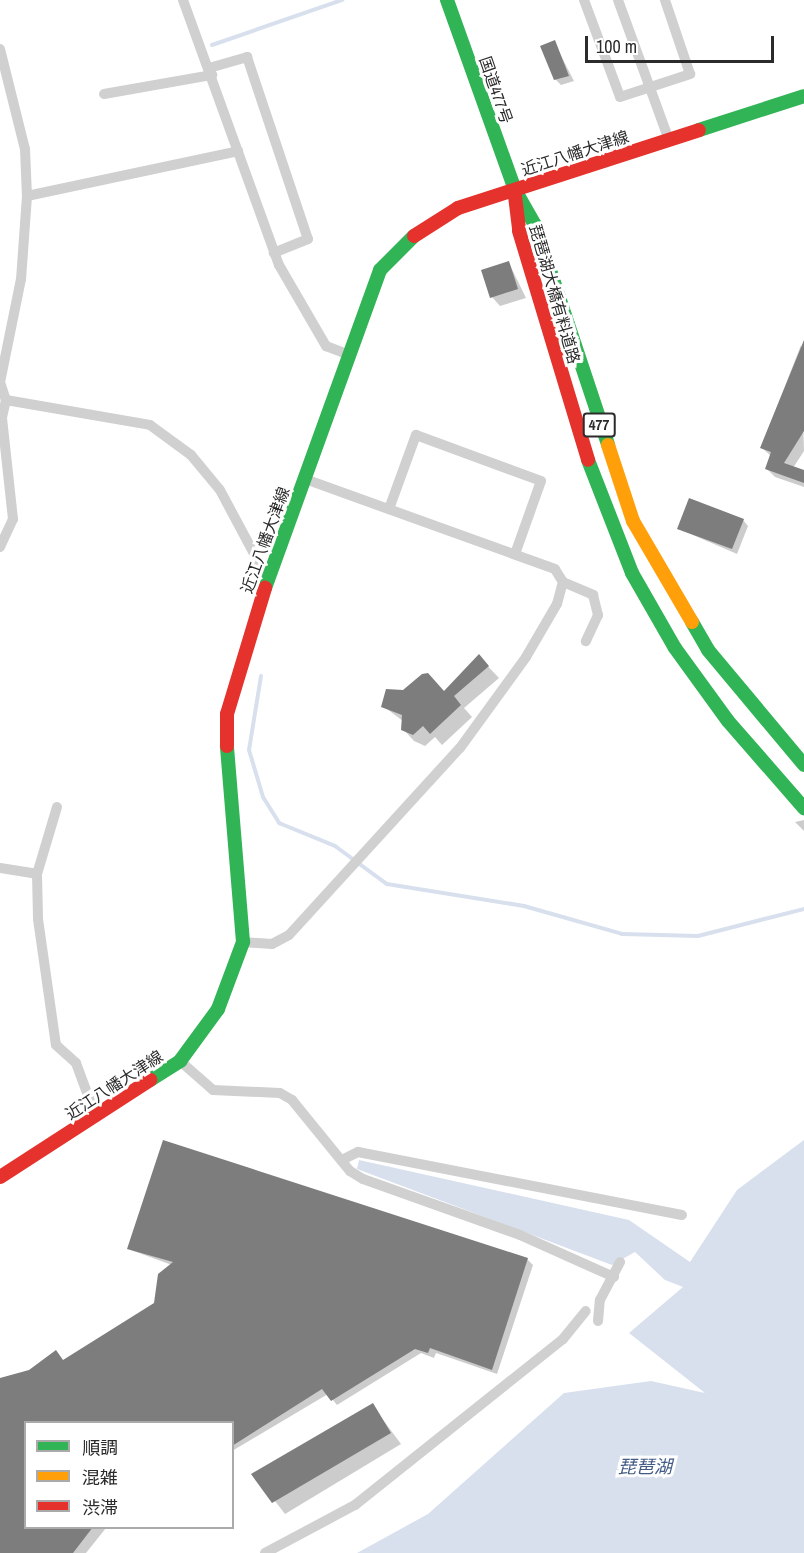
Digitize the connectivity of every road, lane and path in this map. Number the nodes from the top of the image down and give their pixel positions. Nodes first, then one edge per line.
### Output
1 (183, 0) edge
2 (447, 0) edge
3 (584, 0) edge
4 (618, 0) edge
5 (665, 0) edge
6 (0, 49) edge
7 (211, 72) junction
8 (649, 89) junction
9 (104, 94) dead end
10 (804, 96) edge
11 (669, 140) junction
12 (238, 151) junction
13 (514, 190) junction
14 (27, 196) junction
15 (274, 253) junction
16 (347, 354) junction
17 (0, 382) edge
18 (6, 400) junction
19 (305, 478) junction
20 (389, 509) junction
21 (0, 548) edge
22 (515, 554) junction
23 (268, 580) junction
24 (563, 582) junction
25 (586, 641) dead end
26 (804, 765) edge
27 (57, 807) dead end
28 (804, 808) edge
29 (0, 868) edge
30 (37, 874) junction
31 (243, 942) junction
32 (180, 1061) junction
33 (96, 1117) junction
34 (344, 1158) junction
35 (0, 1177) edge
36 (682, 1215) dead end
37 (620, 1263) dead end
38 (614, 1276) junction
39 (586, 1311) dead end
40 (598, 1320) dead end
41 (265, 1553) edge

1 - 7 street
2 - 13 main road, 国道477号 / 477
3 - 8 street
4 - 8 street
5 - 8 street
6 - 14 street
7 - 9 street
7 - 12 street
7 - 15 street
8 - 11 street
10 - 11 main road, 近江八幡大津線
11 - 13 main road, 近江八幡大津線
12 - 14 street
12 - 15 street
13 - 16 main road, 近江八幡大津線
13 - 26 main road, 琵琶湖大橋有料道路 / 477
13 - 28 main road, 琵琶湖大橋有料道路 / 477
14 - 17 street
15 - 16 street
16 - 19 main road, 近江八幡大津線
17 - 18 street
18 - 21 street
18 - 23 street
19 - 20 street
19 - 23 main road, 近江八幡大津線
20 - 22 street
20 - 22 street
22 - 24 street
23 - 31 main road, 近江八幡大津線
24 - 25 street
24 - 31 street
27 - 30 street
29 - 30 street
30 - 33 street
31 - 32 main road, 近江八幡大津線
32 - 33 main road, 近江八幡大津線
32 - 34 street
33 - 35 main road, 近江八幡大津線
34 - 36 street
34 - 38 street
37 - 38 street
38 - 40 street
39 - 41 street

